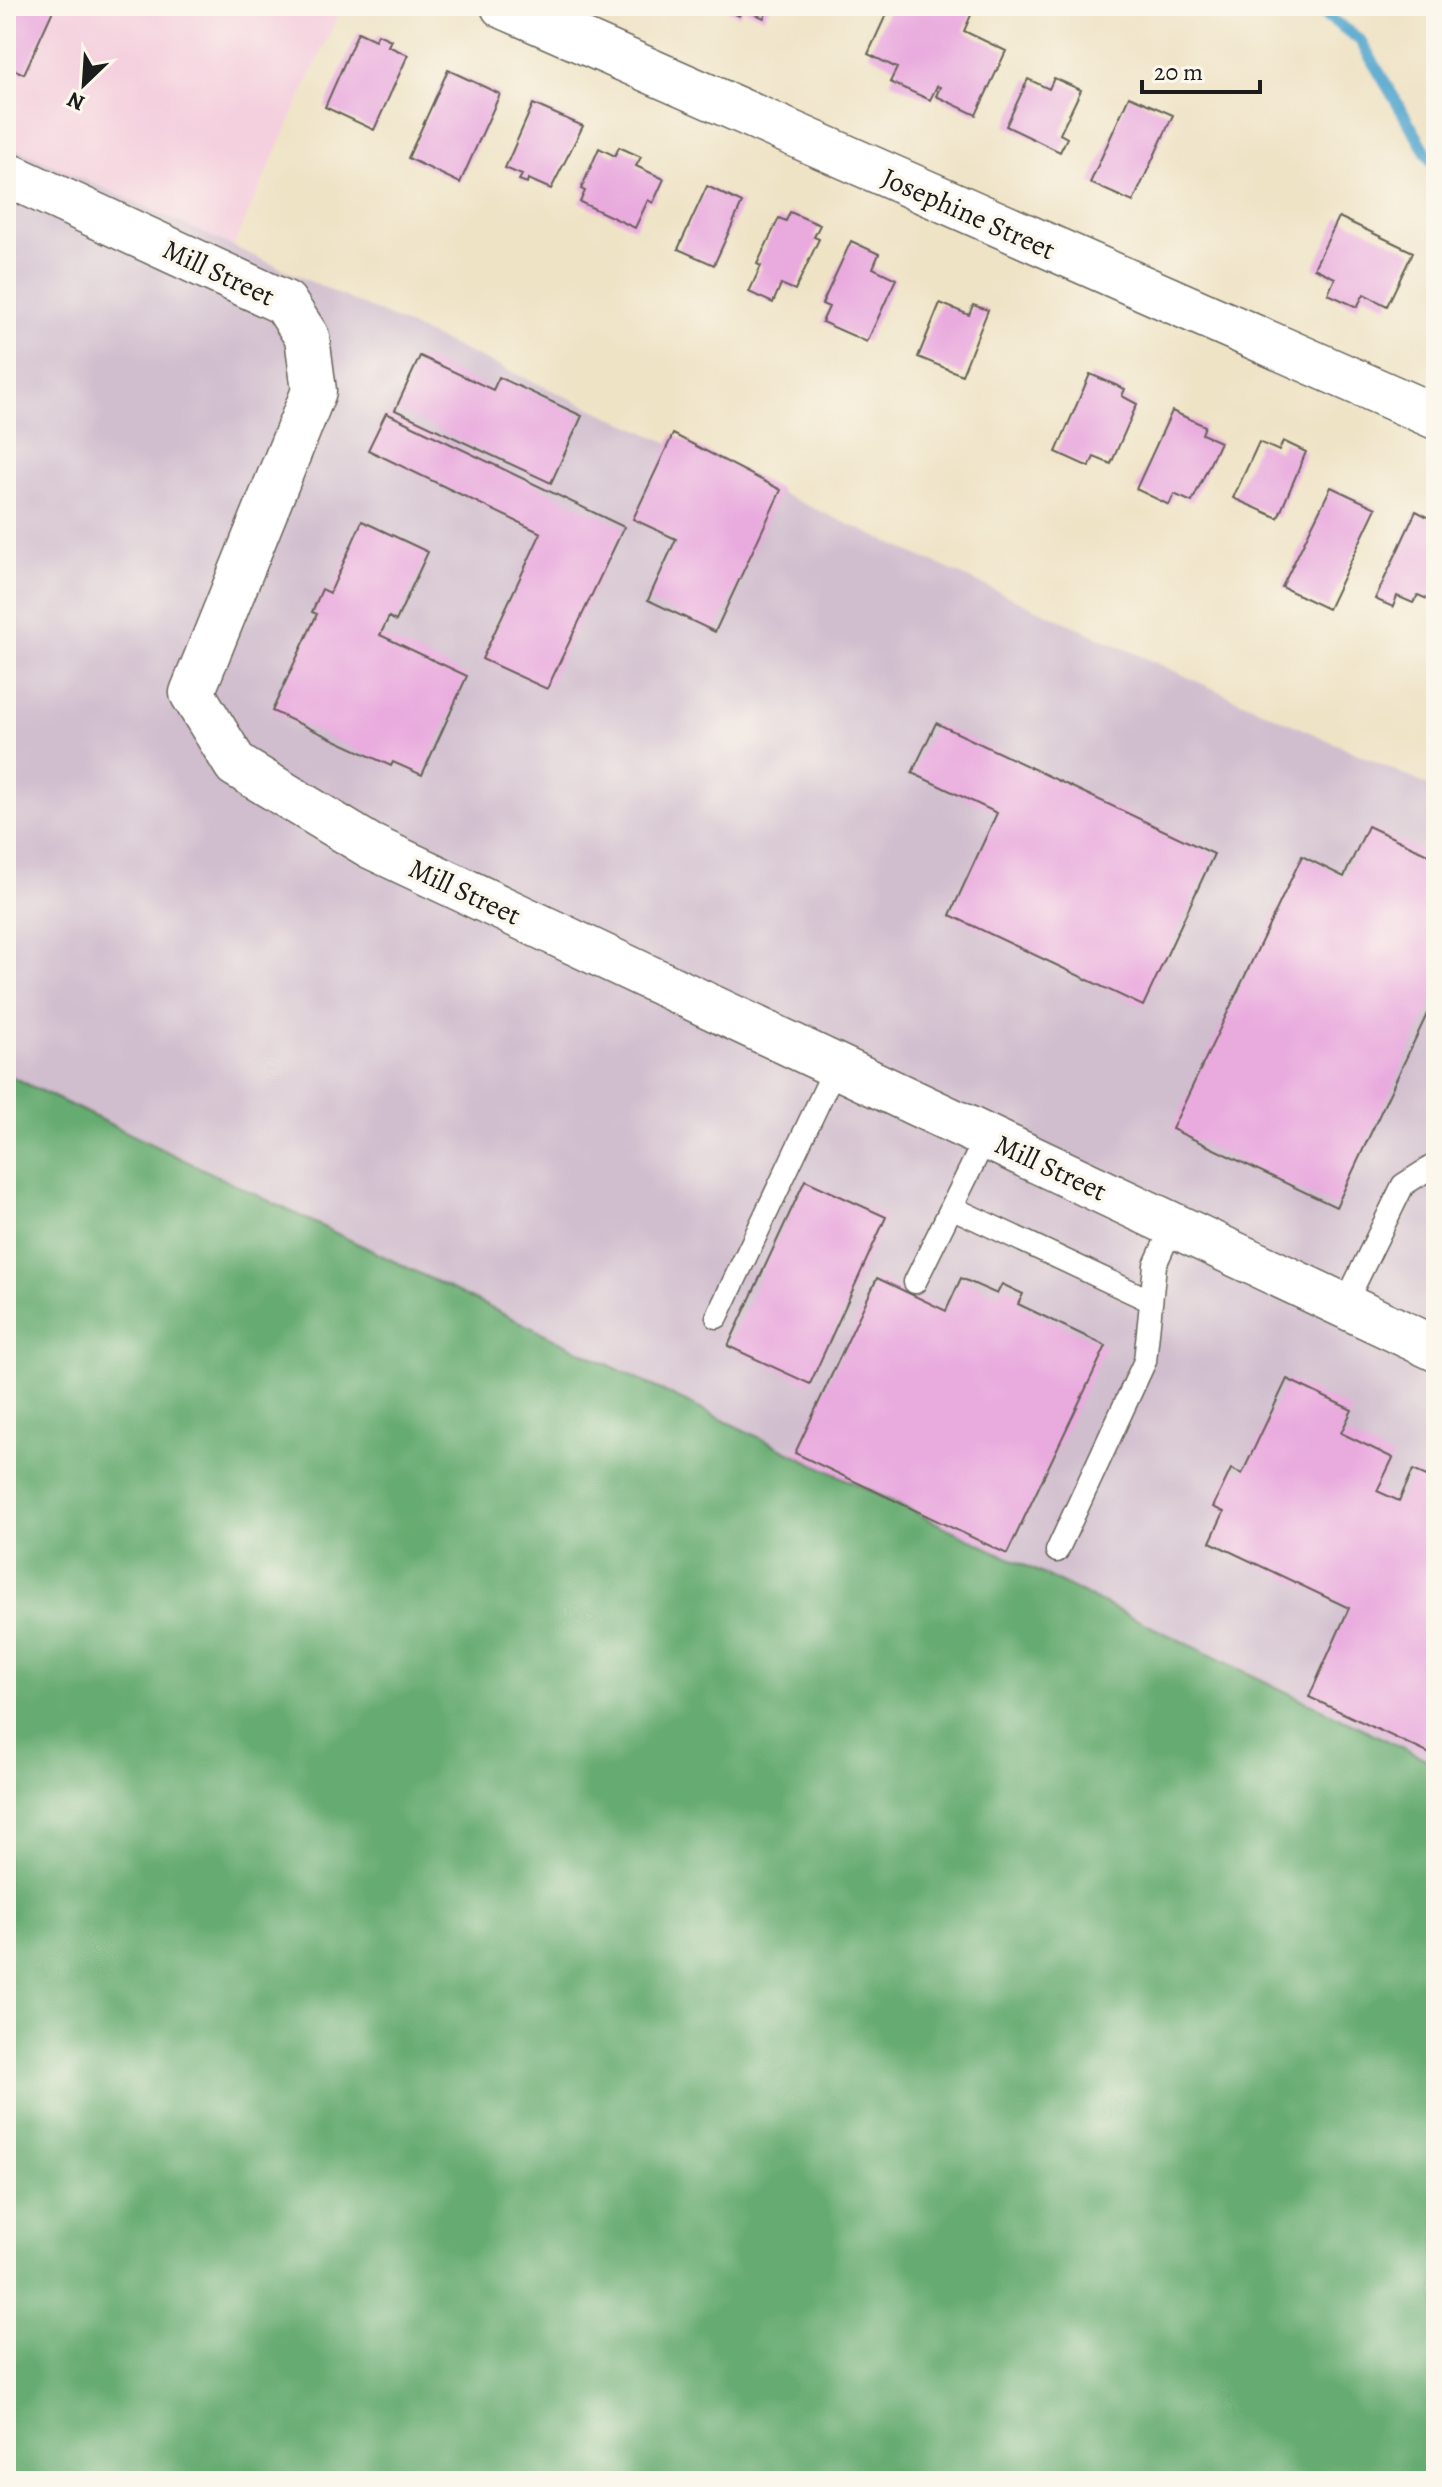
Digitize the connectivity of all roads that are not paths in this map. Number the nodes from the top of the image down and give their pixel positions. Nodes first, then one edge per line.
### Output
1 (503, 6) edge
2 (6, 174) edge
3 (1428, 404) edge
4 (836, 1066) junction
5 (986, 1137) junction
6 (1436, 1164) edge
7 (953, 1208) junction
8 (1173, 1225) junction
9 (915, 1282) dead end
10 (1151, 1301) junction
11 (1344, 1306) junction
12 (717, 1317) dead end
13 (1436, 1349) edge
14 (1057, 1551) dead end

1 - 3 street, Josephine Street
2 - 4 street, Mill Street
4 - 5 street, Mill Street
4 - 12 lane
5 - 7 lane
5 - 8 street, Mill Street
6 - 11 lane
7 - 9 lane
7 - 10 lane
8 - 10 lane
8 - 11 street, Mill Street
10 - 14 lane
11 - 13 street, Mill Street

